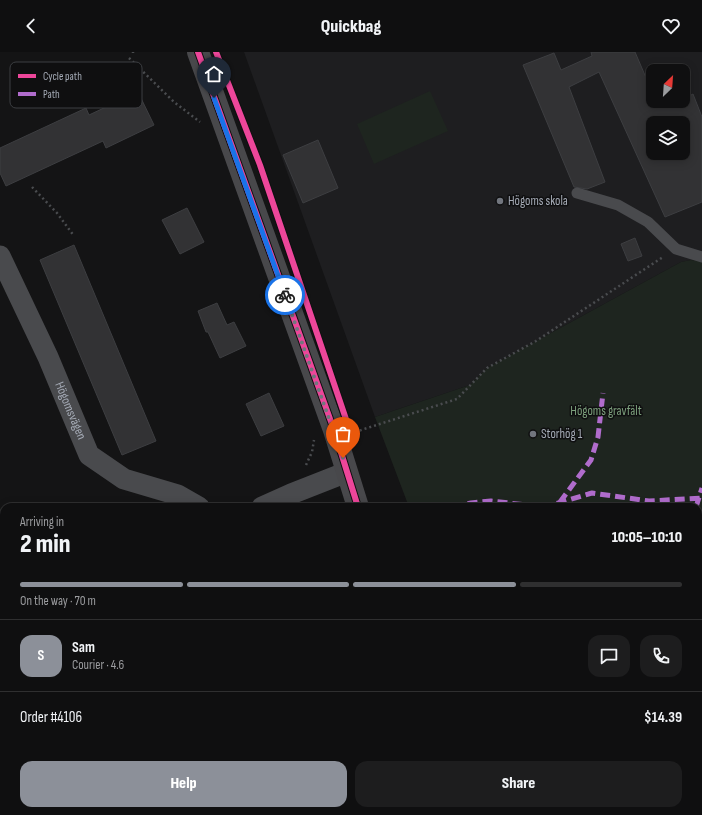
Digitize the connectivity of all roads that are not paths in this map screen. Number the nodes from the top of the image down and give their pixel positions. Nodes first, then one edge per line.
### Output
1 (198, 52) edge
2 (577, 193) dead end
3 (0, 256) edge
4 (702, 257) edge
5 (347, 472) junction
6 (191, 503) edge
7 (271, 503) edge
8 (357, 503) edge

1 - 5 street
2 - 4 lane
3 - 6 street, Högomsvägen
5 - 7 street
5 - 8 street

